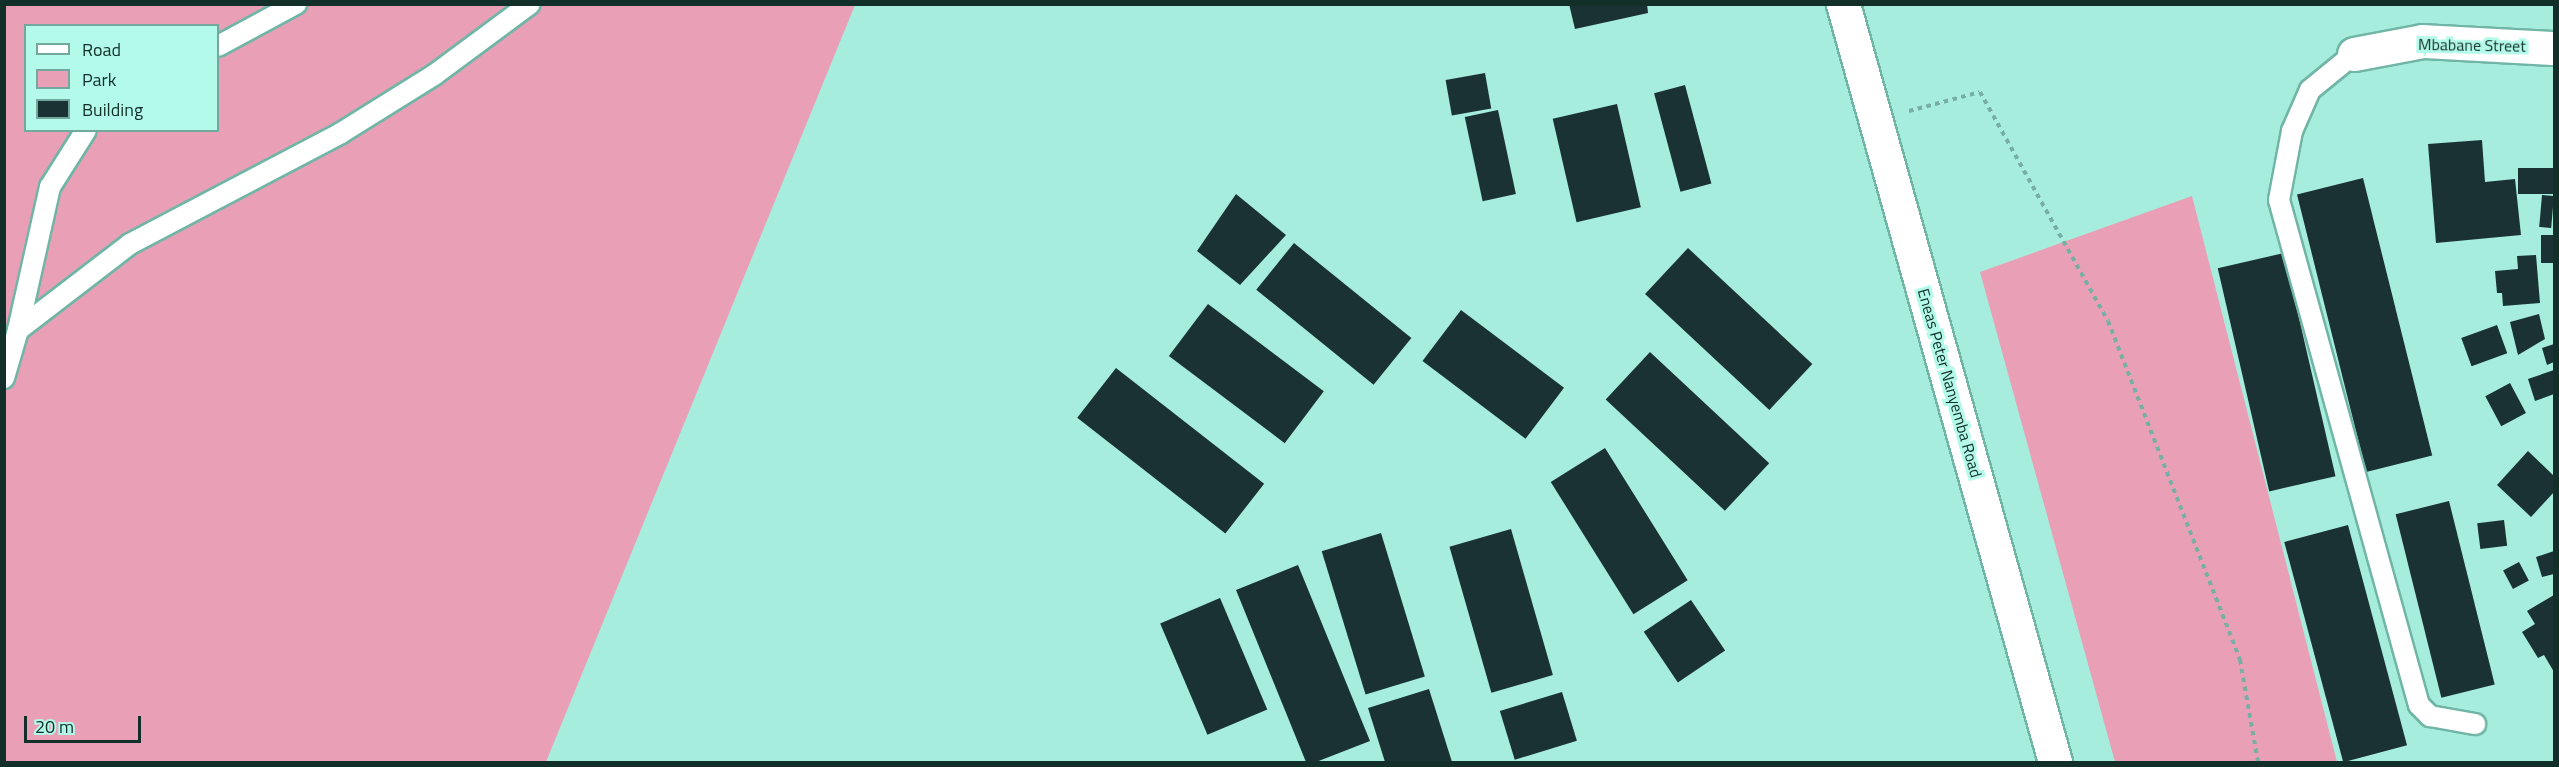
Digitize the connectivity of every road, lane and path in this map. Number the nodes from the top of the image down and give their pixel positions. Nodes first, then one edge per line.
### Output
1 (296, 4) edge
2 (530, 4) edge
3 (1843, 4) edge
4 (219, 45) edge
5 (2554, 48) edge
6 (2354, 54) joint
7 (1876, 120) junction
8 (85, 132) edge
9 (18, 330) junction
10 (4, 378) edge
11 (2475, 724) dead end
12 (2055, 762) edge
13 (2258, 762) edge

1 - 4 lane
2 - 9 lane
3 - 7 main road, Eneas Peter Nanyemba Road
5 - 6 main road, Mbabane Street
6 - 11 lane
7 - 12 main road, Eneas Peter Nanyemba Road
7 - 13 path
8 - 9 lane
9 - 10 lane

